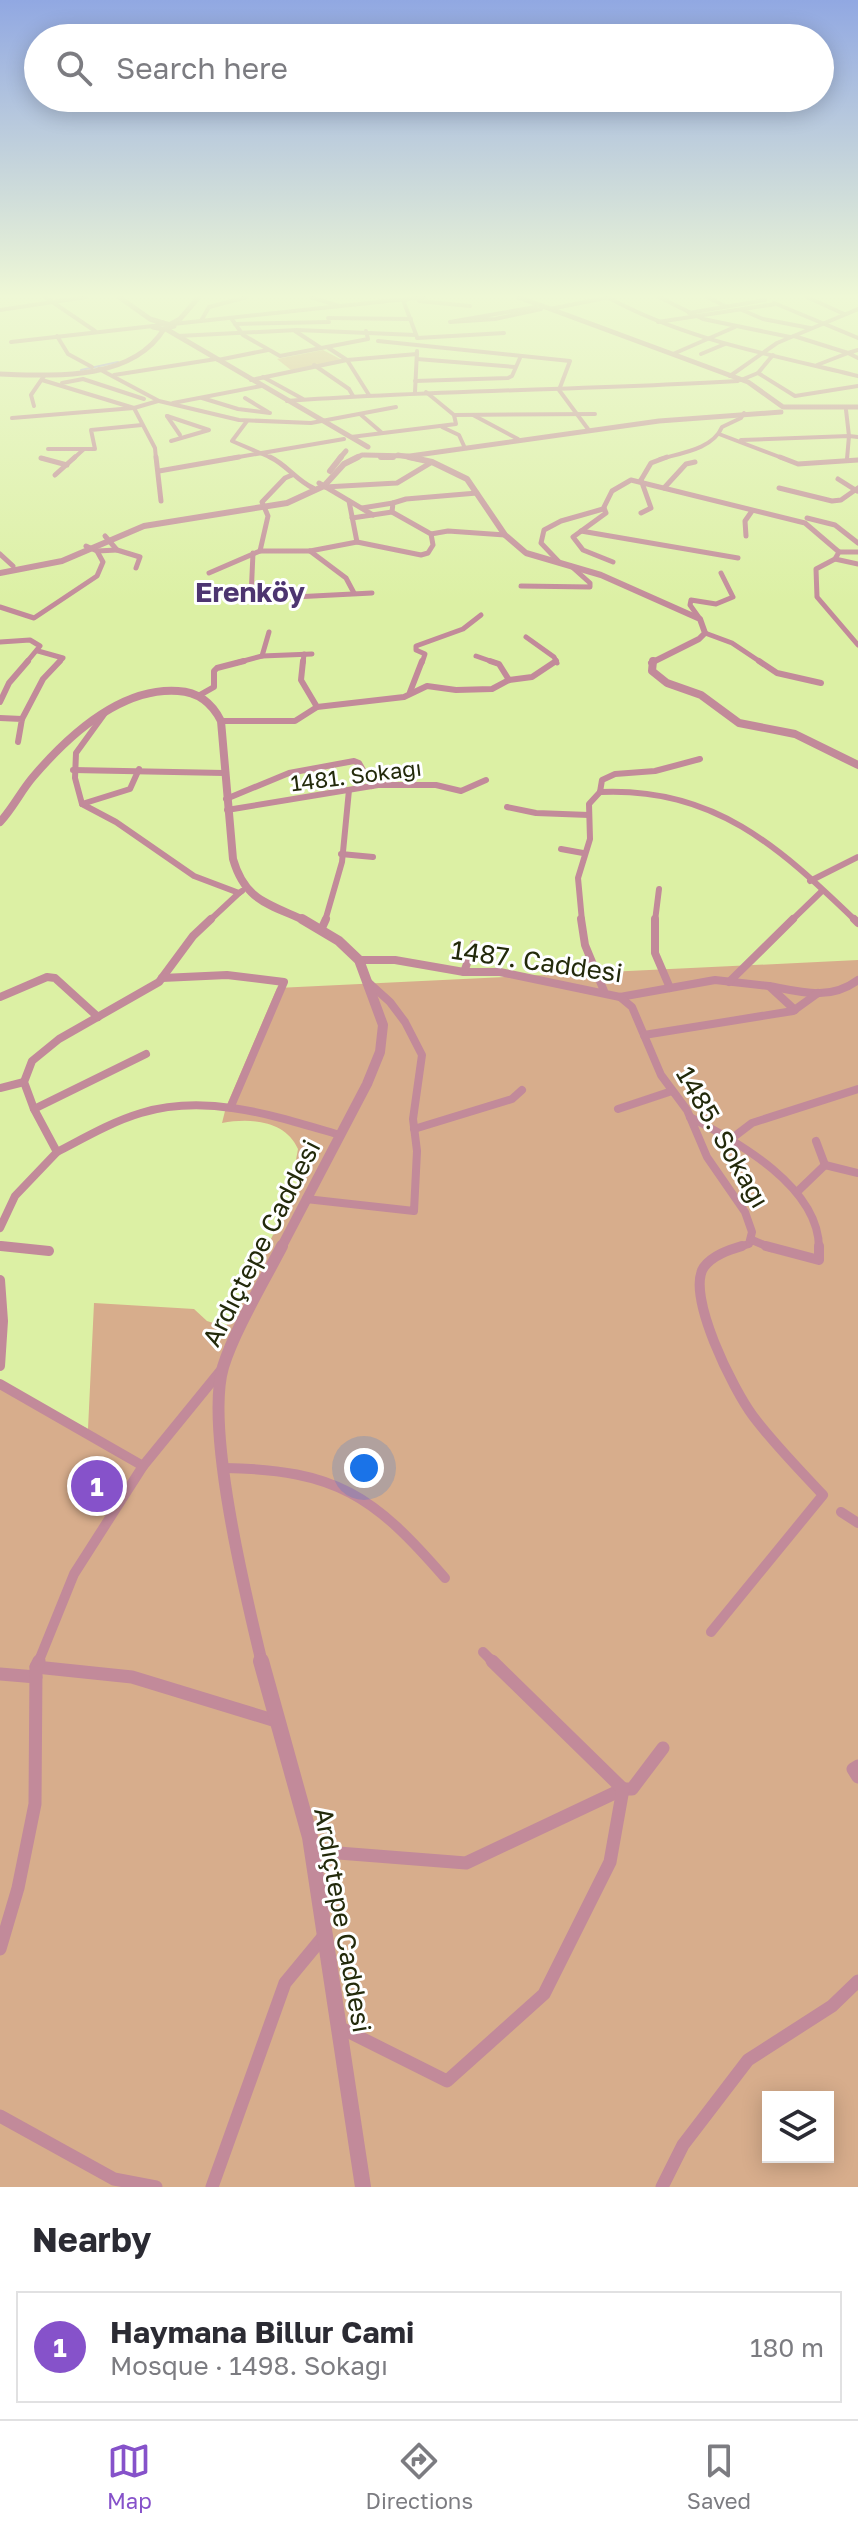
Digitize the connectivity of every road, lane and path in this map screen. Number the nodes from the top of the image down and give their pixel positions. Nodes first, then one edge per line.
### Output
1 (32, 399) edge
2 (111, 399) edge
3 (155, 399) edge
4 (192, 399) edge
5 (204, 399) edge
6 (247, 399) edge
7 (284, 399) edge
8 (315, 399) edge
9 (434, 399) edge
10 (565, 399) edge
11 (763, 399) edge
12 (773, 399) joint
13 (303, 400) joint
14 (159, 401) junction
15 (287, 401) junction
16 (169, 404) junction
17 (255, 405) junction
18 (34, 406) dead end
19 (177, 406) junction
20 (396, 407) dead end
21 (811, 407) junction
22 (134, 408) junction
23 (858, 408) edge
24 (781, 409) junction
25 (243, 410) junction
26 (846, 410) junction
27 (744, 413) junction
28 (360, 414) junction
29 (471, 414) junction
30 (575, 414) junction
31 (595, 414) dead end
32 (454, 415) junction
33 (167, 416) junction
34 (12, 418) dead end
35 (247, 421) junction
36 (322, 422) junction
37 (142, 425) junction
38 (441, 426) junction
39 (588, 429) junction
40 (381, 432) junction
41 (719, 434) junction
42 (180, 435) junction
43 (200, 435) junction
44 (347, 436) junction
45 (849, 436) junction
46 (858, 437) edge
47 (518, 439) junction
48 (205, 440) dead end
49 (739, 440) junction
50 (171, 441) dead end
51 (464, 446) junction
52 (369, 448) junction
53 (48, 449) dead end
54 (84, 449) junction
55 (346, 450) junction
56 (258, 452) junction
57 (417, 452) junction
58 (363, 455) junction
59 (398, 455) junction
60 (41, 458) dead end
61 (847, 460) junction
62 (858, 460) edge
63 (430, 461) junction
64 (695, 462) dead end
65 (67, 465) junction
66 (159, 471) junction
67 (55, 475) dead end
68 (292, 475) junction
69 (838, 479) dead end
70 (641, 480) junction
71 (320, 486) junction
72 (664, 488) junction
73 (779, 488) dead end
74 (857, 490) edge
75 (477, 493) junction
76 (713, 499) junction
77 (161, 501) dead end
78 (349, 501) junction
79 (393, 503) junction
80 (264, 507) junction
81 (604, 507) junction
82 (361, 508) junction
83 (726, 511) dead end
84 (752, 511) junction
85 (392, 512) junction
86 (641, 513) dead end
87 (373, 515) junction
88 (352, 518) junction
89 (807, 518) dead end
90 (581, 531) junction
91 (431, 534) junction
92 (505, 535) junction
93 (746, 536) dead end
94 (107, 538) junction
95 (357, 542) junction
96 (858, 543) edge
97 (91, 549) junction
98 (117, 550) junction
99 (310, 551) junction
100 (257, 552) junction
101 (839, 552) junction
102 (858, 552) edge
103 (0, 554) edge
104 (738, 558) dead end
105 (835, 559) junction
106 (613, 562) dead end
107 (560, 563) junction
108 (858, 564) edge
109 (570, 565) junction
110 (13, 566) junction
111 (136, 568) dead end
112 (0, 571) edge
113 (209, 573) dead end
114 (721, 573) dead end
115 (521, 586) dead end
116 (354, 593) junction
117 (372, 593) dead end
118 (0, 607) edge
119 (481, 615) dead end
120 (700, 619) junction
121 (269, 632) dead end
122 (705, 633) junction
123 (526, 637) dead end
124 (0, 642) edge
125 (858, 645) edge
126 (38, 651) junction
127 (262, 656) junction
128 (476, 656) dead end
129 (509, 680) junction
130 (821, 683) dead end
131 (410, 693) junction
132 (198, 696) junction
133 (0, 702) edge
134 (317, 707) junction
135 (105, 713) junction
136 (0, 718) edge
137 (22, 719) junction
138 (221, 721) junction
139 (18, 742) dead end
140 (700, 759) dead end
141 (858, 765) edge
142 (139, 769) junction
143 (73, 770) junction
144 (224, 773) junction
145 (486, 780) dead end
146 (372, 786) junction
147 (349, 790) junction
148 (600, 792) junction
149 (82, 804) junction
150 (226, 804) junction
151 (507, 807) dead end
152 (589, 815) junction
153 (0, 822) edge
154 (561, 849) dead end
155 (583, 853) junction
156 (341, 854) junction
157 (373, 857) dead end
158 (858, 857) edge
159 (810, 881) junction
160 (659, 889) dead end
161 (242, 891) junction
162 (822, 891) junction
163 (858, 923) edge
164 (321, 930) junction
165 (474, 944) dead end
166 (359, 960) junction
167 (464, 972) junction
168 (162, 978) junction
169 (729, 982) junction
170 (369, 983) junction
171 (856, 983) edge
172 (769, 986) junction
173 (670, 988) junction
174 (604, 991) junction
175 (818, 993) junction
176 (0, 997) edge
177 (620, 997) junction
178 (795, 1010) junction
179 (98, 1017) junction
180 (644, 1035) junction
181 (146, 1054) dead end
182 (24, 1082) junction
183 (0, 1088) edge
184 (858, 1089) edge
185 (522, 1090) dead end
186 (672, 1091) junction
187 (231, 1106) junction
188 (34, 1109) junction
189 (618, 1109) dead end
190 (690, 1117) junction
191 (414, 1129) junction
192 (340, 1135) junction
193 (731, 1139) junction
194 (816, 1141) dead end
195 (57, 1152) junction
196 (825, 1165) junction
197 (858, 1173) edge
198 (798, 1191) junction
199 (306, 1199) junction
200 (0, 1228) edge
201 (752, 1240) junction
202 (0, 1246) edge
203 (49, 1251) dead end
204 (0, 1280) edge
205 (0, 1366) edge
206 (223, 1368) junction
207 (0, 1384) edge
208 (143, 1466) junction
209 (225, 1468) junction
210 (841, 1512) dead end
211 (858, 1523) edge
212 (445, 1578) dead end
213 (711, 1632) dead end
214 (483, 1652) dead end
215 (36, 1672) junction
216 (0, 1674) edge
217 (276, 1721) junction
218 (663, 1748) dead end
219 (858, 1766) edge
220 (858, 1777) edge
221 (623, 1789) junction
222 (312, 1850) junction
223 (326, 1933) junction
224 (0, 1949) edge
225 (858, 1981) edge
226 (340, 2028) junction
227 (0, 2116) edge
228 (156, 2187) edge
229 (212, 2187) edge
230 (363, 2187) edge
231 (662, 2187) edge

1 - 18 street
2 - 22 street
3 - 14 street
4 - 16 street
5 - 25 street
6 - 17 street
7 - 15 street
8 - 13 street
9 - 32 street
10 - 30 street
11 - 24 street
12 - 21 street
12 - 24 street
13 - 15 street
14 - 16 street
14 - 22 street
15 - 36 street
16 - 19 street
17 - 25 street
17 - 25 street
19 - 33 street
19 - 35 street
20 - 28 street
21 - 23 street
21 - 24 street
22 - 34 street
22 - 37 street
23 - 26 street
24 - 26 street
24 - 27 street
24 - 39 street
26 - 45 street
27 - 41 street
27 - 57 street
28 - 36 street
28 - 40 street
29 - 30 street
29 - 32 street
29 - 47 street
30 - 31 street
30 - 39 street
32 - 38 street
33 - 42 street
33 - 43 street
35 - 36 street
35 - 56 street
36 - 44 street
37 - 54 street
37 - 66 street
38 - 40 street
38 - 51 street
39 - 47 street
40 - 44 street
41 - 49 street
41 - 70 street
42 - 43 street
42 - 50 street
43 - 48 street
44 - 52 street
44 - 55 street
44 - 56 street
45 - 46 street
45 - 49 street
45 - 61 street
47 - 51 street
49 - 61 street
51 - 57 street
52 - 55 street
52 - 57 street
52 - 58 street
53 - 54 street
54 - 65 street
55 - 58 street
55 - 71 street
56 - 66 street
56 - 68 street
57 - 59 street
57 - 63 street
58 - 59 street
58 - 71 street
59 - 63 street
60 - 65 street
61 - 62 street
63 - 71 street
63 - 75 street
64 - 72 street
65 - 67 street
66 - 77 street
68 - 71 street
68 - 80 street
69 - 74 street
70 - 72 street
70 - 81 street
70 - 86 street
71 - 78 street
71 - 80 street
71 - 80 street
72 - 76 street
73 - 74 street
75 - 79 street
75 - 92 street
76 - 83 street
76 - 84 street
78 - 82 street
78 - 88 street
79 - 82 street
79 - 85 street
80 - 94 street
80 - 100 street
81 - 90 street
81 - 107 street
82 - 87 street
84 - 93 street
84 - 101 street
85 - 87 street
85 - 91 street
87 - 88 street
88 - 95 street
89 - 96 street
90 - 104 street
90 - 106 street
91 - 92 street
91 - 95 street
92 - 107 street
94 - 97 street
94 - 98 street
95 - 99 street
97 - 98 street
97 - 110 street
97 - 112 street
97 - 118 street
98 - 111 street
99 - 100 street
99 - 116 street
100 - 113 street
100 - 116 street
101 - 102 street
101 - 105 street
103 - 110 street
105 - 108 street
105 - 125 street
107 - 109 street
109 - 115 street
109 - 120 street
110 - 112 street
114 - 120 street
116 - 117 street
119 - 131 street
120 - 122 street
121 - 127 street
122 - 130 street
122 - 141 street
123 - 129 street
124 - 126 street
126 - 133 street
126 - 137 street
127 - 132 street
127 - 134 street
128 - 129 street
129 - 131 street
131 - 134 street
132 - 135 street
132 - 138 street
134 - 138 street
135 - 143 street
135 - 153 street
136 - 137 street
137 - 139 street
138 - 144 street
140 - 148 street
142 - 143 street
142 - 144 street
142 - 149 street
143 - 149 street
144 - 150 street
145 - 146 street, 1481. Sokağı
146 - 147 street, 1481. Sokağı
146 - 150 street
147 - 150 street, 1481. Sokağı
147 - 156 street
148 - 152 street
148 - 159 street
149 - 161 street
150 - 161 street
151 - 152 street
152 - 155 street
154 - 155 street
155 - 174 street
156 - 157 street
156 - 164 street
158 - 159 street
159 - 162 street
160 - 173 street
161 - 164 street, Ardıçtepe Caddesi
161 - 168 street
162 - 163 street
162 - 169 street
164 - 166 street, Ardıçtepe Caddesi
165 - 167 street
166 - 167 street, 1487. Caddesi
166 - 170 street, Ardıçtepe Caddesi
167 - 174 street, 1487. Caddesi
168 - 179 street
168 - 187 street
169 - 172 street, 1487. Caddesi
169 - 173 street, 1487. Caddesi
170 - 191 street
170 - 192 street, Ardıçtepe Caddesi
171 - 175 street
172 - 175 street, 1487. Caddesi
172 - 178 street
173 - 177 street, 1487. Caddesi
174 - 177 street, 1487. Caddesi
175 - 178 street
176 - 179 street
177 - 180 street, 1485. Sokağı
178 - 180 street
179 - 182 street
180 - 186 street, 1485. Sokağı
181 - 188 street
182 - 183 street
182 - 188 street
184 - 193 street
185 - 191 street
186 - 189 street
186 - 190 street, 1485. Sokağı
187 - 192 street
187 - 195 street
188 - 195 street
190 - 193 street
190 - 201 street, 1485. Sokağı
191 - 199 street
192 - 199 street, Ardıçtepe Caddesi
193 - 198 street
194 - 196 street
195 - 200 street
196 - 197 street
196 - 198 street
198 - 201 street
199 - 206 street, Ardıçtepe Caddesi
201 - 213 street, 1485. Sokağı
202 - 203 street
204 - 205 street
206 - 208 street
206 - 209 street, Ardıçtepe Caddesi
207 - 208 street
208 - 215 street
209 - 212 street
209 - 217 street, Ardıçtepe Caddesi
210 - 211 street
214 - 221 street
215 - 216 street
215 - 217 street
215 - 224 street
217 - 222 street, Ardıçtepe Caddesi
218 - 221 street
219 - 220 street
221 - 222 street
221 - 226 street
222 - 223 street, Ardıçtepe Caddesi
223 - 226 street, Ardıçtepe Caddesi
223 - 229 street
225 - 231 street
226 - 230 street, Ardıçtepe Caddesi
227 - 228 street

